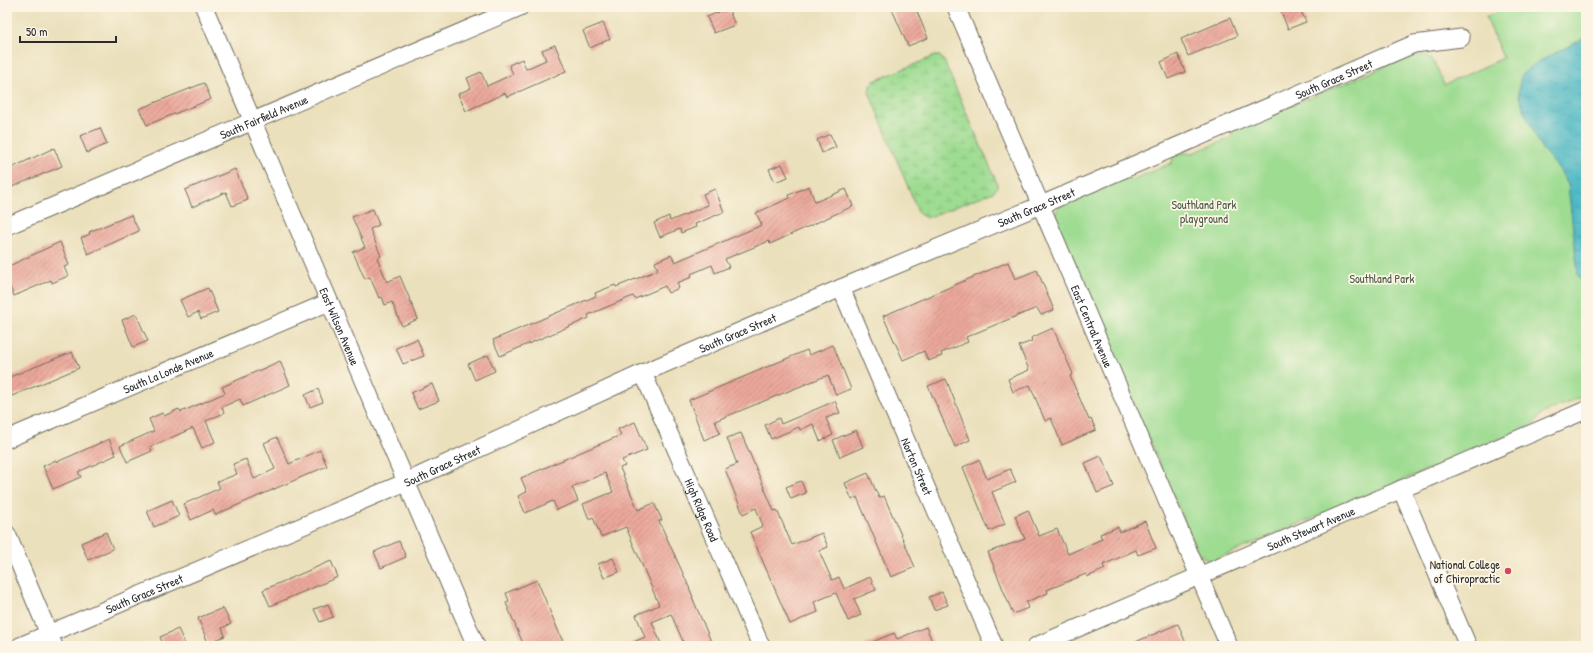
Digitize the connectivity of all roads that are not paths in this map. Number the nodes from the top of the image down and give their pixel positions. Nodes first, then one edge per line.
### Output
1 (204, 7) edge
2 (520, 7) edge
3 (956, 7) edge
4 (1461, 38) dead end
5 (252, 121) junction
6 (1041, 206) junction
7 (7, 226) edge
8 (841, 288) junction
9 (329, 302) junction
10 (643, 373) junction
11 (1586, 410) edge
12 (7, 439) edge
13 (406, 482) junction
14 (1401, 489) junction
15 (7, 534) edge
16 (1198, 575) junction
17 (52, 640) edge
18 (20, 646) edge
19 (476, 646) edge
20 (760, 646) edge
21 (994, 646) edge
22 (1036, 646) edge
23 (1229, 646) edge
24 (1468, 646) edge

1 - 5 street, East Wilson Avenue
2 - 5 street, South Fairfield Avenue
3 - 6 street, East Central Avenue
4 - 6 street, South Grace Street
5 - 7 street, South Fairfield Avenue
5 - 9 street, East Wilson Avenue
6 - 8 street, South Grace Street
6 - 16 street, East Central Avenue
8 - 10 street, South Grace Street
8 - 21 street, Norton Street
9 - 12 street, South La Londe Avenue
9 - 13 street, East Wilson Avenue
10 - 13 street, South Grace Street
10 - 20 street, High Ridge Road
11 - 14 street, South Stewart Avenue
13 - 17 street, South Grace Street
13 - 19 street, East Wilson Avenue
14 - 16 street, South Stewart Avenue
14 - 24 street
15 - 17 street
16 - 22 street, South Stewart Avenue
16 - 23 street, East Central Avenue
17 - 18 street, South Grace Street

